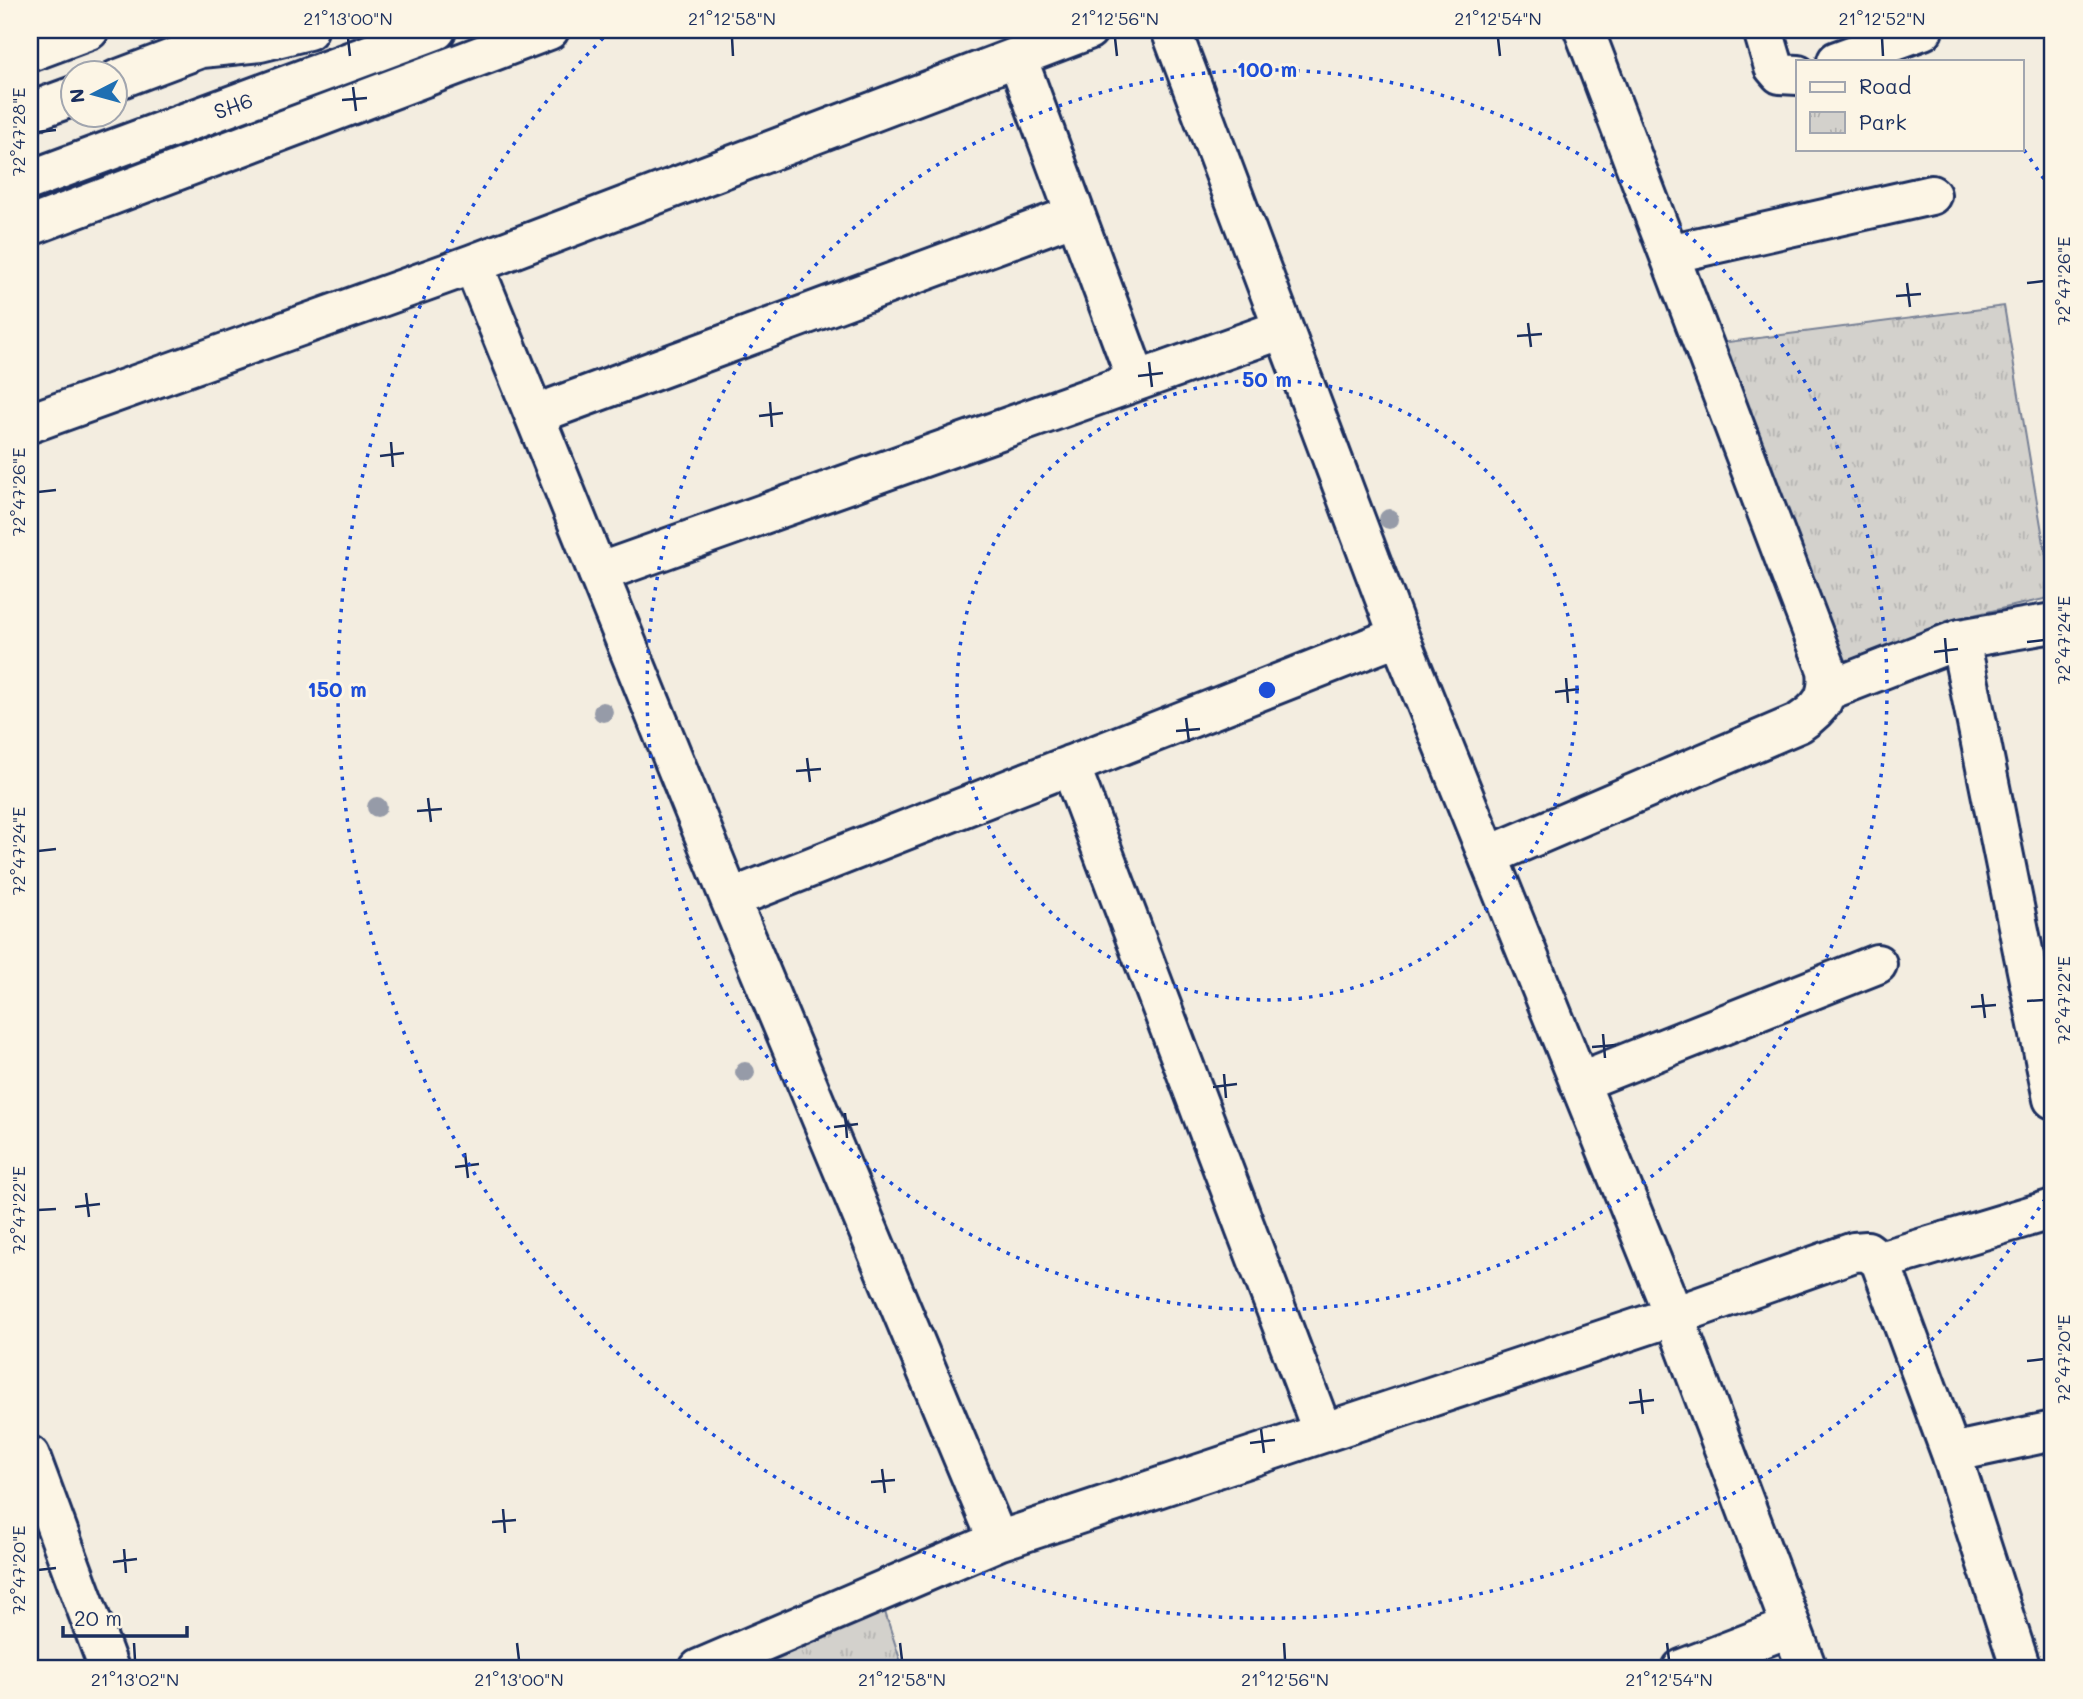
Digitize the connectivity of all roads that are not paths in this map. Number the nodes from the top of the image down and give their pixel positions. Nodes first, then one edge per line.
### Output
1 (89, 30) edge
2 (308, 30) edge
3 (436, 30) edge
4 (550, 30) edge
5 (1088, 30) edge
6 (1171, 30) edge
7 (1584, 30) edge
8 (1763, 30) edge
9 (1923, 30) edge
10 (209, 39) edge
11 (30, 52) edge
12 (1017, 57) junction
13 (1840, 60) edge
14 (130, 74) edge
15 (1796, 75) edge
16 (60, 101) edge
17 (30, 112) edge
18 (30, 180) edge
19 (1931, 195) dead end
20 (1075, 215) junction
21 (30, 226) edge
22 (1669, 254) junction
23 (473, 264) junction
24 (1283, 329) junction
25 (1137, 381) junction
26 (534, 415) junction
27 (30, 423) edge
28 (598, 573) junction
29 (2053, 622) edge
30 (1399, 636) junction
31 (1960, 639) junction
32 (1829, 690) junction
33 (1070, 765) junction
34 (1488, 856) junction
35 (730, 899) junction
36 (1877, 964) dead end
37 (1579, 1082) junction
38 (2053, 1099) edge
39 (2053, 1209) edge
40 (1880, 1261) junction
41 (1674, 1316) junction
42 (2053, 1431) edge
43 (1323, 1433) junction
44 (1951, 1453) junction
45 (30, 1456) edge
46 (998, 1541) junction
47 (1791, 1627) junction
48 (109, 1669) edge
49 (699, 1669) edge
50 (1682, 1669) edge
51 (1807, 1669) edge
52 (2021, 1669) edge

1 - 11 street
2 - 10 street
3 - 18 street, SH6
4 - 21 street
5 - 12 street
6 - 24 street
7 - 22 street
8 - 15 street
9 - 13 street
10 - 14 street
12 - 20 street
12 - 23 street
16 - 17 street
19 - 22 street
20 - 25 street
20 - 26 street
22 - 32 street
23 - 26 street
23 - 27 street
24 - 25 street
24 - 30 street
25 - 28 street
26 - 28 street
28 - 35 street
29 - 31 street
30 - 33 street
30 - 34 street
31 - 32 street
31 - 38 street
32 - 34 street
33 - 35 street
33 - 43 street
34 - 37 street
35 - 46 street
36 - 37 street
37 - 41 street
39 - 40 street
40 - 41 street
40 - 44 street
41 - 43 street
41 - 47 street
42 - 44 street
43 - 46 street
44 - 52 street
45 - 48 street
46 - 49 street
47 - 50 street
47 - 51 street

